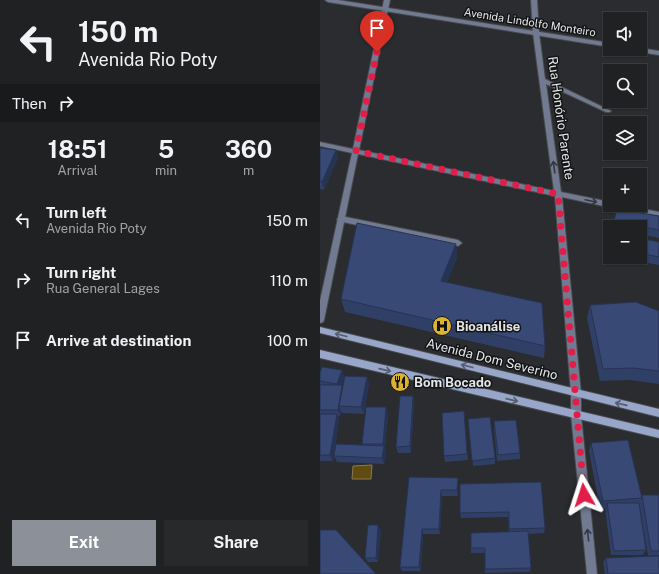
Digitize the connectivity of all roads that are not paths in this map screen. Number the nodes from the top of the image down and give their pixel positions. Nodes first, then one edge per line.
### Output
1 (328, 0) edge
2 (387, 0) edge
3 (534, 0) edge
4 (386, 9) junction
5 (536, 33) junction
6 (603, 44) edge
7 (647, 51) edge
8 (659, 53) edge
9 (542, 80) junction
10 (608, 111) dead end
11 (320, 144) edge
12 (356, 151) junction
13 (558, 194) junction
14 (603, 204) edge
15 (644, 212) edge
16 (659, 215) edge
17 (341, 219) junction
18 (458, 243) dead end
19 (320, 320) edge
20 (320, 330) edge
21 (320, 354) edge
22 (576, 393) junction
23 (659, 413) edge
24 (576, 415) junction
25 (659, 434) edge
26 (592, 574) edge

1 - 4 street, Avenida Lindolfo Monteiro
2 - 4 street
3 - 5 street, Rua Honório Parente
4 - 5 street, Avenida Lindolfo Monteiro
4 - 12 street
5 - 6 street, Avenida Lindolfo Monteiro
5 - 9 street, Rua Honório Parente
7 - 8 street
9 - 10 street
13 -> 9 street, Rua Honório Parente
11 - 12 street
12 - 13 street
12 - 17 street
13 -> 14 street
13 - 22 street, Rua Honório Parente
15 - 16 street
17 - 18 street
17 - 19 street
22 -> 20 main road, Avenida Dom Severino
21 -> 24 main road
23 -> 22 main road, Avenida Dom Severino
22 - 24 street, Rua Honório Parente
24 - 25 main road
26 -> 24 street, Rua Honório Parente

